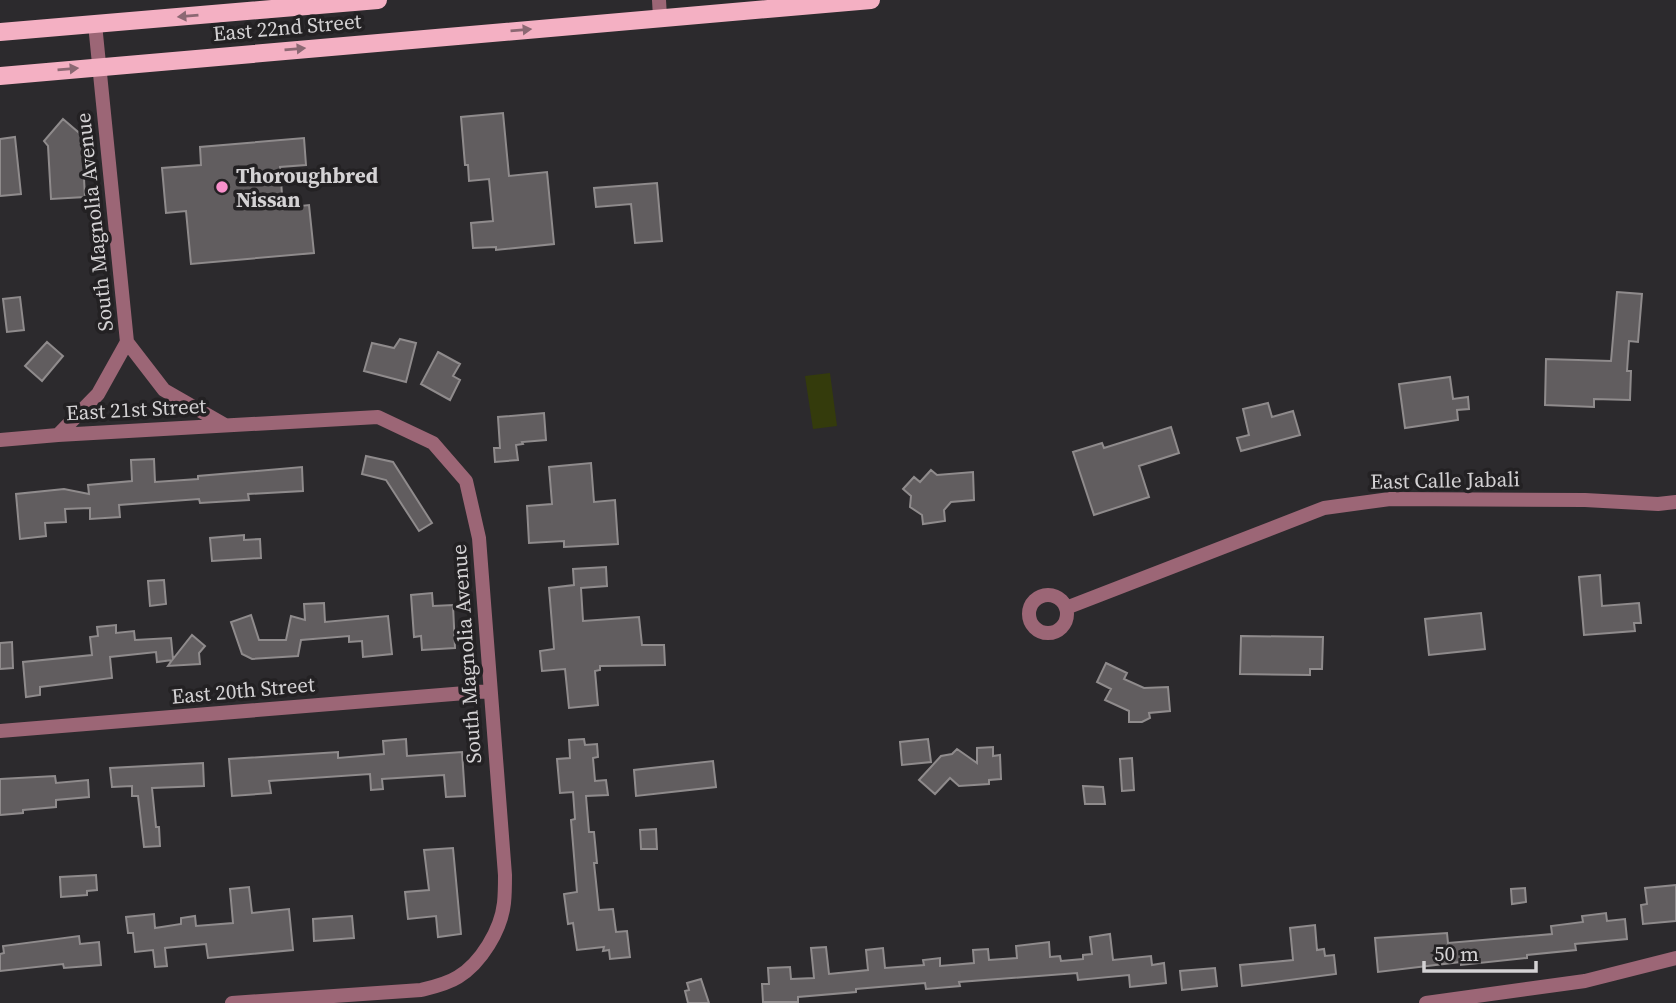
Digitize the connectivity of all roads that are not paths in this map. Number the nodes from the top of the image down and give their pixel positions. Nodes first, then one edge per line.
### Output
1 (378, 0) edge
2 (871, 0) edge
3 (659, 9) edge
4 (95, 24) junction
5 (0, 32) edge
6 (99, 66) junction
7 (0, 76) edge
8 (127, 342) junction
9 (226, 426) junction
10 (58, 435) junction
11 (0, 440) edge
12 (1676, 502) edge
13 (1066, 608) dead end
14 (490, 691) junction
15 (0, 731) edge
16 (1676, 958) edge
17 (376, 998) edge
18 (232, 1003) edge
19 (1426, 1003) edge

1 -> 4 main road, East 22nd Street
2 - 3 main road, East 22nd Street
6 -> 3 main road, East 22nd Street
4 - 5 main road, East 22nd Street
4 - 6 street, South Magnolia Avenue
7 -> 6 main road, East 22nd Street
6 - 8 street, South Magnolia Avenue
8 - 9 street, East 21st Street
8 - 10 street, South Magnolia Avenue
9 - 10 street, East 21st Street
9 - 14 street, South Magnolia Avenue
10 - 11 street, East 21st Street
12 - 13 street, East Calle Jabali
14 - 15 street, East 20th Street
14 - 17 street, South Magnolia Avenue
16 - 19 street
17 - 18 street, South Magnolia Avenue

